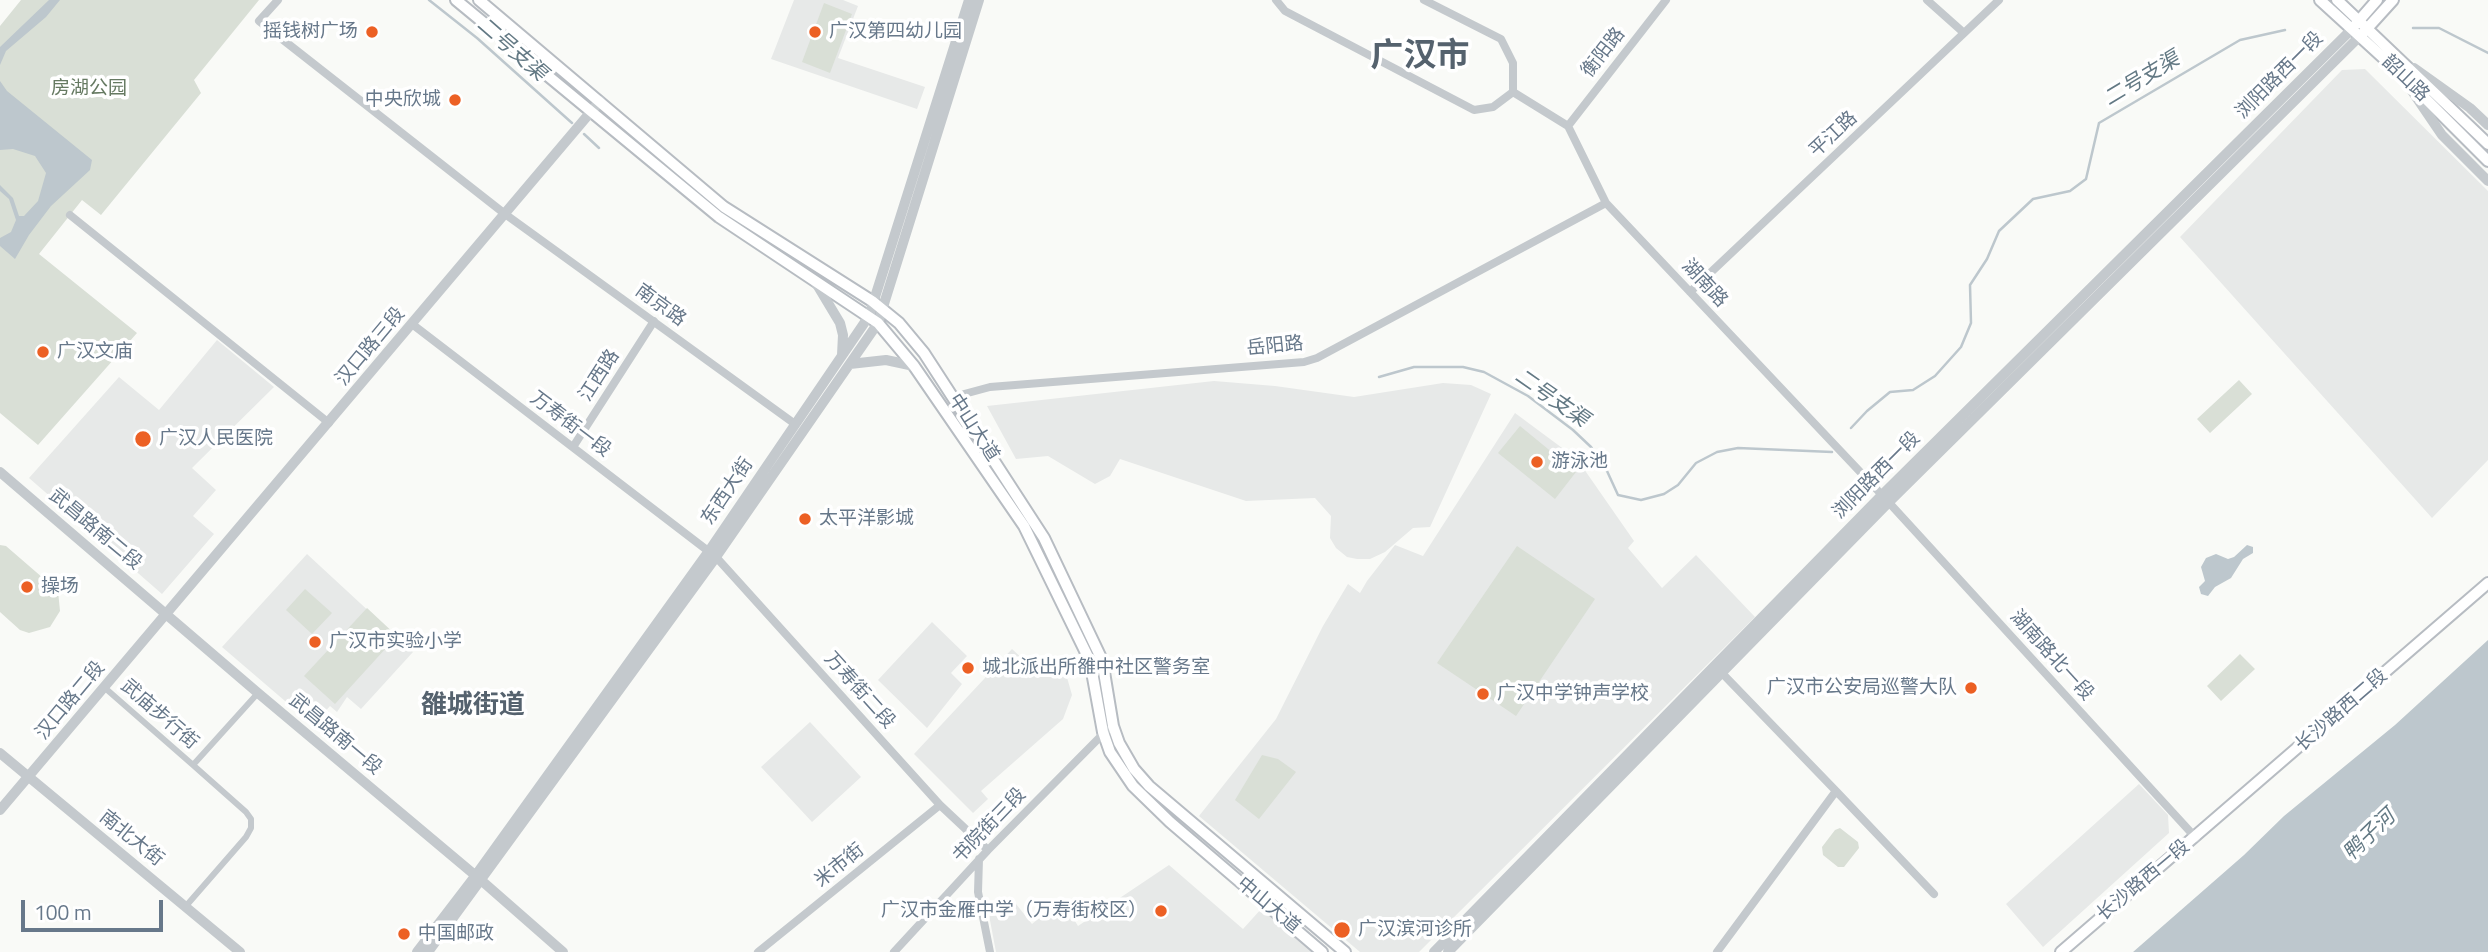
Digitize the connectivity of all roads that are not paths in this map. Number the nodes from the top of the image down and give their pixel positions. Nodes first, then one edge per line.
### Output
1 (278, 0) edge
2 (456, 0) edge
3 (479, 0) edge
4 (969, 0) edge
5 (979, 0) edge
6 (1276, 0) edge
7 (1424, 0) edge
8 (1666, 0) edge
9 (1927, 0) edge
10 (1999, 0) edge
11 (2320, 0) edge
12 (2337, 0) edge
13 (2377, 0) edge
14 (2393, 0) edge
15 (2359, 29) junction
16 (1964, 33) junction
17 (2402, 67) junction
18 (1513, 93) junction
19 (600, 102) junction
20 (592, 111) junction
21 (1568, 125) junction
22 (2488, 125) edge
23 (2488, 144) edge
24 (2488, 160) edge
25 (2488, 181) edge
26 (1606, 204) junction
27 (506, 214) junction
28 (70, 215) dead end
29 (814, 279) junction
30 (1690, 292) junction
31 (876, 304) junction
32 (873, 319) junction
33 (654, 321) junction
34 (412, 324) junction
35 (842, 356) junction
36 (849, 364) junction
37 (914, 366) junction
38 (953, 397) junction
39 (329, 423) junction
40 (796, 424) junction
41 (573, 447) junction
42 (0, 472) edge
43 (1886, 499) junction
44 (712, 554) junction
45 (2488, 583) edge
46 (167, 614) junction
47 (1719, 670) junction
48 (104, 688) junction
49 (258, 693) junction
50 (1113, 726) junction
51 (1103, 732) junction
52 (0, 753) edge
53 (193, 765) junction
54 (29, 777) junction
55 (1836, 791) junction
56 (940, 805) junction
57 (0, 810) edge
58 (2196, 838) junction
59 (988, 850) junction
60 (979, 859) junction
61 (479, 878) junction
62 (1934, 894) dead end
63 (186, 906) junction
64 (240, 952) edge
65 (417, 952) edge
66 (428, 952) edge
67 (563, 952) edge
68 (758, 952) edge
69 (894, 952) edge
70 (990, 952) edge
71 (1322, 952) edge
72 (1345, 952) edge
73 (1434, 952) edge
74 (1448, 952) edge
75 (1717, 952) edge
76 (2061, 952) edge

1 - 27 street, 南京路
2 - 20 main road, 中山大道
3 - 19 main road, 中山大道
4 - 31 street, 东西大街
5 - 31 street, 东西大街
6 - 18 street
7 - 18 street
8 - 21 street, 衡阳路
9 - 16 street
10 - 16 street, 平江路
11 - 15 main road, 韶山路
12 - 15 main road, 韶山路
13 - 15 main road
14 - 15 main road
15 - 17 main road, 韶山路
15 - 43 street, 浏阳路西一段
16 - 30 street, 平江路
17 - 22 street
17 - 23 main road, 韶山路
17 - 24 main road, 韶山路
17 - 25 street
18 - 21 street
19 - 20 street, 汉口路三段
19 - 31 main road, 中山大道
20 - 27 street, 汉口路三段
20 - 29 main road, 中山大道
21 - 26 street, 湖南路
26 - 30 street, 湖南路
26 - 38 street, 岳阳路
27 - 33 street, 南京路
27 - 34 street, 汉口路三段
28 - 39 street
29 - 32 main road, 中山大道
29 - 35 street
30 - 43 street, 湖南路
31 - 32 street, 东西大街
31 - 38 main road, 中山大道
32 - 35 street, 东西大街
32 - 36 street, 东西大街
32 - 37 main road, 中山大道
33 - 40 street, 南京路
33 - 41 street, 江西路
34 - 39 street, 汉口路三段
34 - 41 street, 万寿街一段
35 - 40 street, 东西大街
36 - 37 street
36 - 44 street, 东西大街
37 - 51 main road, 中山大道
38 - 50 main road, 中山大道
39 - 46 street, 汉口路三段
40 - 44 street, 东西大街
41 - 44 street, 万寿街一段
42 - 46 street, 武昌路南二段
43 - 47 street, 浏阳路西一段
43 - 58 street, 湖南路北一段
44 - 56 street, 万寿街二段
44 - 61 street, 东西大街
45 - 58 main road, 长沙路西二段
46 - 48 street, 汉口路二段
46 - 49 street, 武昌路南一段
47 - 55 street
47 - 73 street, 浏阳路西一段
47 - 74 street
48 - 53 street, 武庙步行街
48 - 54 street, 汉口路二段
49 - 53 street, 武庙步行街
49 - 61 street, 武昌路南一段
50 - 51 street, 书院街三段
50 - 72 main road, 中山大道
51 - 59 street, 书院街三段
51 - 71 main road, 中山大道
52 - 54 street, 南北大街
53 - 63 street, 武庙步行街
54 - 57 street, 汉口路二段
54 - 63 street, 南北大街
55 - 62 street
55 - 75 street
56 - 59 street, 万寿街二段
56 - 68 street, 米市街
58 - 76 main road, 长沙路西一段
59 - 60 street, 书院街三段
60 - 69 street, 书院街三段
60 - 70 street
61 - 65 street, 东西大街
61 - 66 street, 东西大街
61 - 67 street, 武昌路南一段
63 - 64 street, 南北大街

